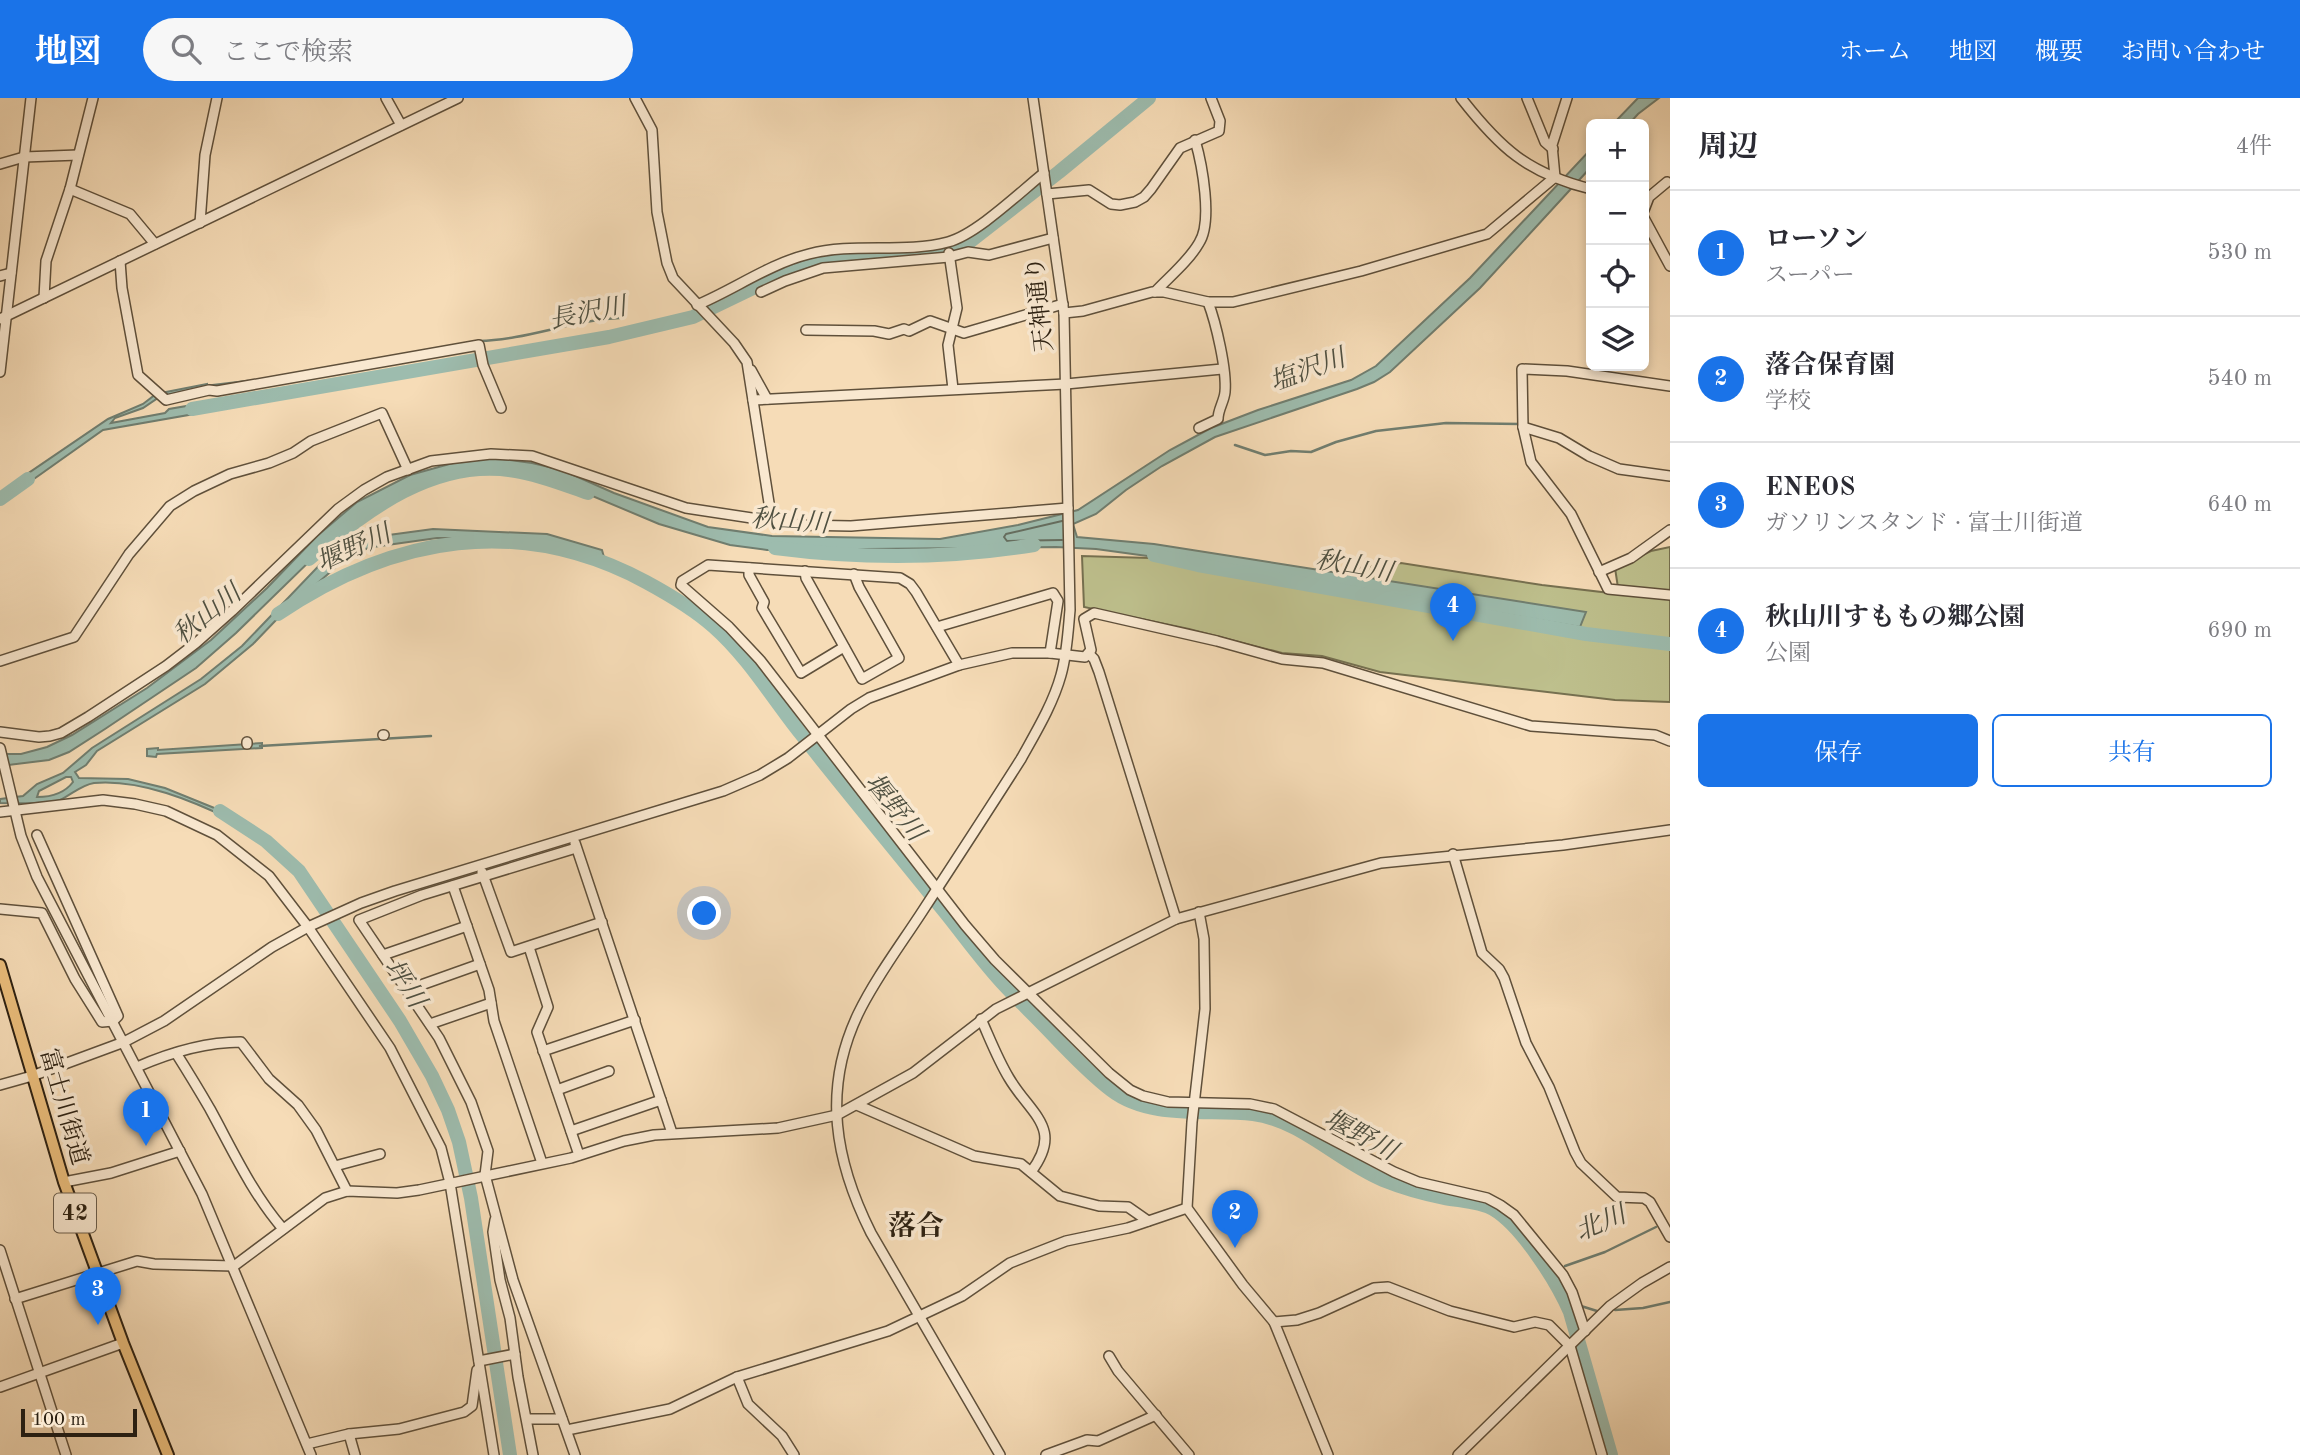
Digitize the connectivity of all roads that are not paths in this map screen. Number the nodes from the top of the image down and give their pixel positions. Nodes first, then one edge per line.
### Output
1 (31, 98) edge
2 (93, 98) edge
3 (217, 98) edge
4 (386, 98) edge
5 (458, 98) edge
6 (635, 98) edge
7 (1033, 98) edge
8 (1211, 98) edge
9 (1461, 98) edge
10 (1527, 98) edge
11 (1567, 98) edge
12 (401, 125) junction
13 (1195, 141) junction
14 (1553, 149) junction
15 (78, 155) junction
16 (24, 157) junction
17 (0, 164) edge
18 (1044, 173) junction
19 (1559, 178) junction
20 (1669, 181) edge
21 (1586, 188) edge
22 (71, 189) junction
23 (1649, 191) edge
24 (1047, 192) junction
25 (1649, 197) edge
26 (200, 223) junction
27 (1649, 227) edge
28 (1053, 238) junction
29 (947, 242) junction
30 (155, 244) junction
31 (949, 257) junction
32 (120, 261) junction
33 (1670, 265) edge
34 (11, 273) junction
35 (0, 276) edge
36 (761, 292) dead end
37 (1155, 292) junction
38 (44, 298) junction
39 (1208, 302) junction
40 (697, 305) junction
41 (1064, 309) junction
42 (3, 318) edge
43 (806, 330) dead end
44 (951, 330) junction
45 (747, 362) junction
46 (1222, 369) junction
47 (1618, 371) edge
48 (0, 372) edge
49 (1619, 378) junction
50 (1066, 384) junction
51 (1670, 386) edge
52 (953, 389) junction
53 (767, 399) junction
54 (753, 400) junction
55 (501, 408) dead end
56 (1523, 427) junction
57 (1199, 428) dead end
58 (408, 470) junction
59 (1670, 477) edge
60 (1068, 509) junction
61 (772, 522) junction
62 (1670, 530) edge
63 (749, 568) junction
64 (805, 571) junction
65 (1599, 572) junction
66 (854, 574) junction
67 (1670, 595) edge
68 (937, 627) junction
69 (844, 647) junction
70 (1050, 653) junction
71 (1065, 654) junction
72 (1089, 654) junction
73 (0, 661) edge
74 (959, 665) junction
75 (0, 732) edge
76 (817, 736) junction
77 (1670, 741) edge
78 (0, 748) edge
79 (14, 811) junction
80 (0, 812) edge
81 (1670, 830) edge
82 (37, 835) dead end
83 (575, 843) junction
84 (1453, 854) junction
85 (480, 866) junction
86 (484, 877) junction
87 (453, 886) junction
88 (937, 889) junction
89 (0, 909) edge
90 (1199, 912) junction
91 (1176, 919) junction
92 (601, 922) junction
93 (467, 926) junction
94 (308, 928) junction
95 (529, 947) junction
96 (383, 955) junction
97 (480, 964) junction
98 (0, 965) edge
99 (407, 990) junction
100 (1026, 994) junction
101 (491, 1003) junction
102 (981, 1019) junction
103 (635, 1020) junction
104 (113, 1021) junction
105 (430, 1024) junction
106 (124, 1042) junction
107 (543, 1051) junction
108 (176, 1053) junction
109 (137, 1068) junction
110 (609, 1071) dead end
111 (32, 1076) junction
112 (0, 1085) edge
113 (557, 1090) junction
114 (661, 1100) junction
115 (1194, 1103) junction
116 (858, 1105) junction
117 (836, 1115) junction
118 (571, 1131) junction
119 (673, 1133) junction
120 (180, 1152) junction
121 (380, 1154) dead end
122 (579, 1156) junction
123 (542, 1163) junction
124 (335, 1166) junction
125 (1031, 1172) junction
126 (485, 1175) junction
127 (64, 1182) junction
128 (452, 1182) junction
129 (346, 1191) junction
130 (1187, 1208) junction
131 (496, 1215) junction
132 (1148, 1221) junction
133 (284, 1229) junction
134 (1670, 1237) edge
135 (0, 1250) edge
136 (234, 1266) junction
137 (1670, 1267) edge
138 (97, 1274) junction
139 (15, 1299) junction
140 (919, 1315) junction
141 (1274, 1322) junction
142 (1584, 1332) junction
143 (123, 1343) junction
144 (1572, 1344) junction
145 (512, 1355) junction
146 (1109, 1356) dead end
147 (481, 1361) junction
148 (39, 1374) junction
149 (737, 1377) junction
150 (0, 1387) edge
151 (1156, 1415) junction
152 (527, 1419) junction
153 (562, 1419) junction
154 (567, 1430) junction
155 (349, 1434) junction
156 (307, 1444) junction
157 (66, 1455) edge
158 (168, 1455) edge
159 (311, 1455) edge
160 (355, 1455) edge
161 (494, 1455) edge
162 (533, 1455) edge
163 (575, 1455) edge
164 (794, 1455) edge
165 (1000, 1455) edge
166 (1046, 1455) edge
167 (1189, 1455) edge
168 (1328, 1455) edge
169 (1458, 1455) edge
170 (1602, 1455) edge

1 - 16 street
2 - 15 street
3 - 26 street
4 - 12 street
5 - 12 street
6 - 40 street
7 - 18 street, 天神通り
8 - 13 street
9 - 19 street
10 - 14 street
11 - 14 street
12 - 26 street
13 - 24 street
13 - 37 street
14 - 19 street
15 - 16 street
15 - 22 street
16 - 17 street
16 - 34 street
18 - 24 street, 天神通り
18 - 29 street
19 - 21 street
19 - 39 street
20 - 23 street
20 - 25 street
22 - 30 street
22 - 38 street
24 - 28 street, 天神通り
26 - 30 street
27 - 33 street
28 - 31 street
28 - 41 street, 天神通り
29 - 31 street
29 - 40 street
30 - 32 street
31 - 36 street
31 - 44 street
32 - 38 street
32 - 55 street
34 - 35 street
34 - 42 street
37 - 39 street
37 - 41 street
38 - 42 street
39 - 46 street
40 - 45 street
41 - 44 street
41 - 50 street, 天神通り
42 - 48 street
43 - 44 street
44 - 52 street
45 - 53 street
45 - 54 street
46 - 50 street
46 - 57 street
47 - 49 street
49 - 51 street
49 - 56 street
50 - 52 street
50 - 60 street, 天神通り
52 - 53 street
53 - 54 street
54 - 61 street
56 - 59 street
56 - 65 street
58 - 61 street
58 - 73 street
58 - 75 street
60 - 61 street
60 - 71 street, 天神通り
62 - 65 street
63 - 64 street
63 - 69 street
63 - 76 street
64 - 66 street
64 - 69 street
65 - 67 street
66 - 68 street
66 - 69 street
68 - 70 street
68 - 74 street
70 - 71 street
70 - 74 street
71 - 72 street
71 - 88 street, 天神通り
72 - 77 street
72 - 91 street
74 - 76 street
76 - 83 street
76 - 88 street
78 - 79 street
79 - 80 street
79 - 94 street
79 - 104 street
81 - 84 street
82 - 104 street
83 - 85 street
83 - 86 street
83 - 92 street
84 - 90 street
84 - 134 street
85 - 86 street
85 - 94 street
86 - 87 street
86 - 95 street
87 - 93 street
87 - 96 street
88 - 100 street
88 - 117 street, 天神通り
89 - 104 street
90 - 91 street
90 - 115 street
91 - 100 street
92 - 95 street
92 - 103 street
93 - 96 street
93 - 97 street
94 - 106 street
94 - 128 street
95 - 107 street
96 - 99 street
97 - 99 street
97 - 101 street
98 - 111 main road, 富士川街道 / 42
99 - 105 street
100 - 102 street
100 - 115 street
101 - 105 street
101 - 123 street
102 - 116 street
102 - 125 street
103 - 107 street
103 - 114 street
104 - 106 street
105 - 126 street
106 - 109 street
106 - 111 street
107 - 113 street
108 - 109 street
108 - 124 street
108 - 133 street
109 - 120 street
110 - 113 street
111 - 112 street
111 - 127 main road, 富士川街道 / 42
113 - 118 street
114 - 118 street
114 - 119 street
115 - 130 street
115 - 142 street
116 - 117 street
116 - 125 street
117 - 119 street
117 - 140 street, 天神通り
118 - 122 street
119 - 122 street
120 - 127 street
120 - 136 street
121 - 124 street
122 - 123 street
123 - 126 street
124 - 129 street
125 - 132 street
126 - 128 street
126 - 131 street
127 - 138 main road, 富士川街道 / 42
128 - 129 street
128 - 147 street
129 - 133 street
130 - 132 street
130 - 141 street
131 - 145 street
131 - 153 street
132 - 140 street
133 - 136 street
135 - 139 street
136 - 138 street
136 - 156 street
137 - 142 street
138 - 139 street
138 - 143 main road, 富士川街道 / 42
139 - 148 street
140 - 149 street
140 - 165 street, 天神通り
141 - 144 street
141 - 168 street
142 - 144 street
143 - 148 street
143 - 158 main road, 富士川街道 / 42
144 - 169 street
144 - 170 street
145 - 147 street
145 - 152 street
146 - 151 street
147 - 155 street
147 - 161 street
148 - 150 street
148 - 157 street
149 - 154 street
149 - 164 street
151 - 166 street
151 - 167 street
152 - 153 street
152 - 162 street
153 - 154 street
154 - 163 street
155 - 156 street
155 - 160 street
156 - 159 street

